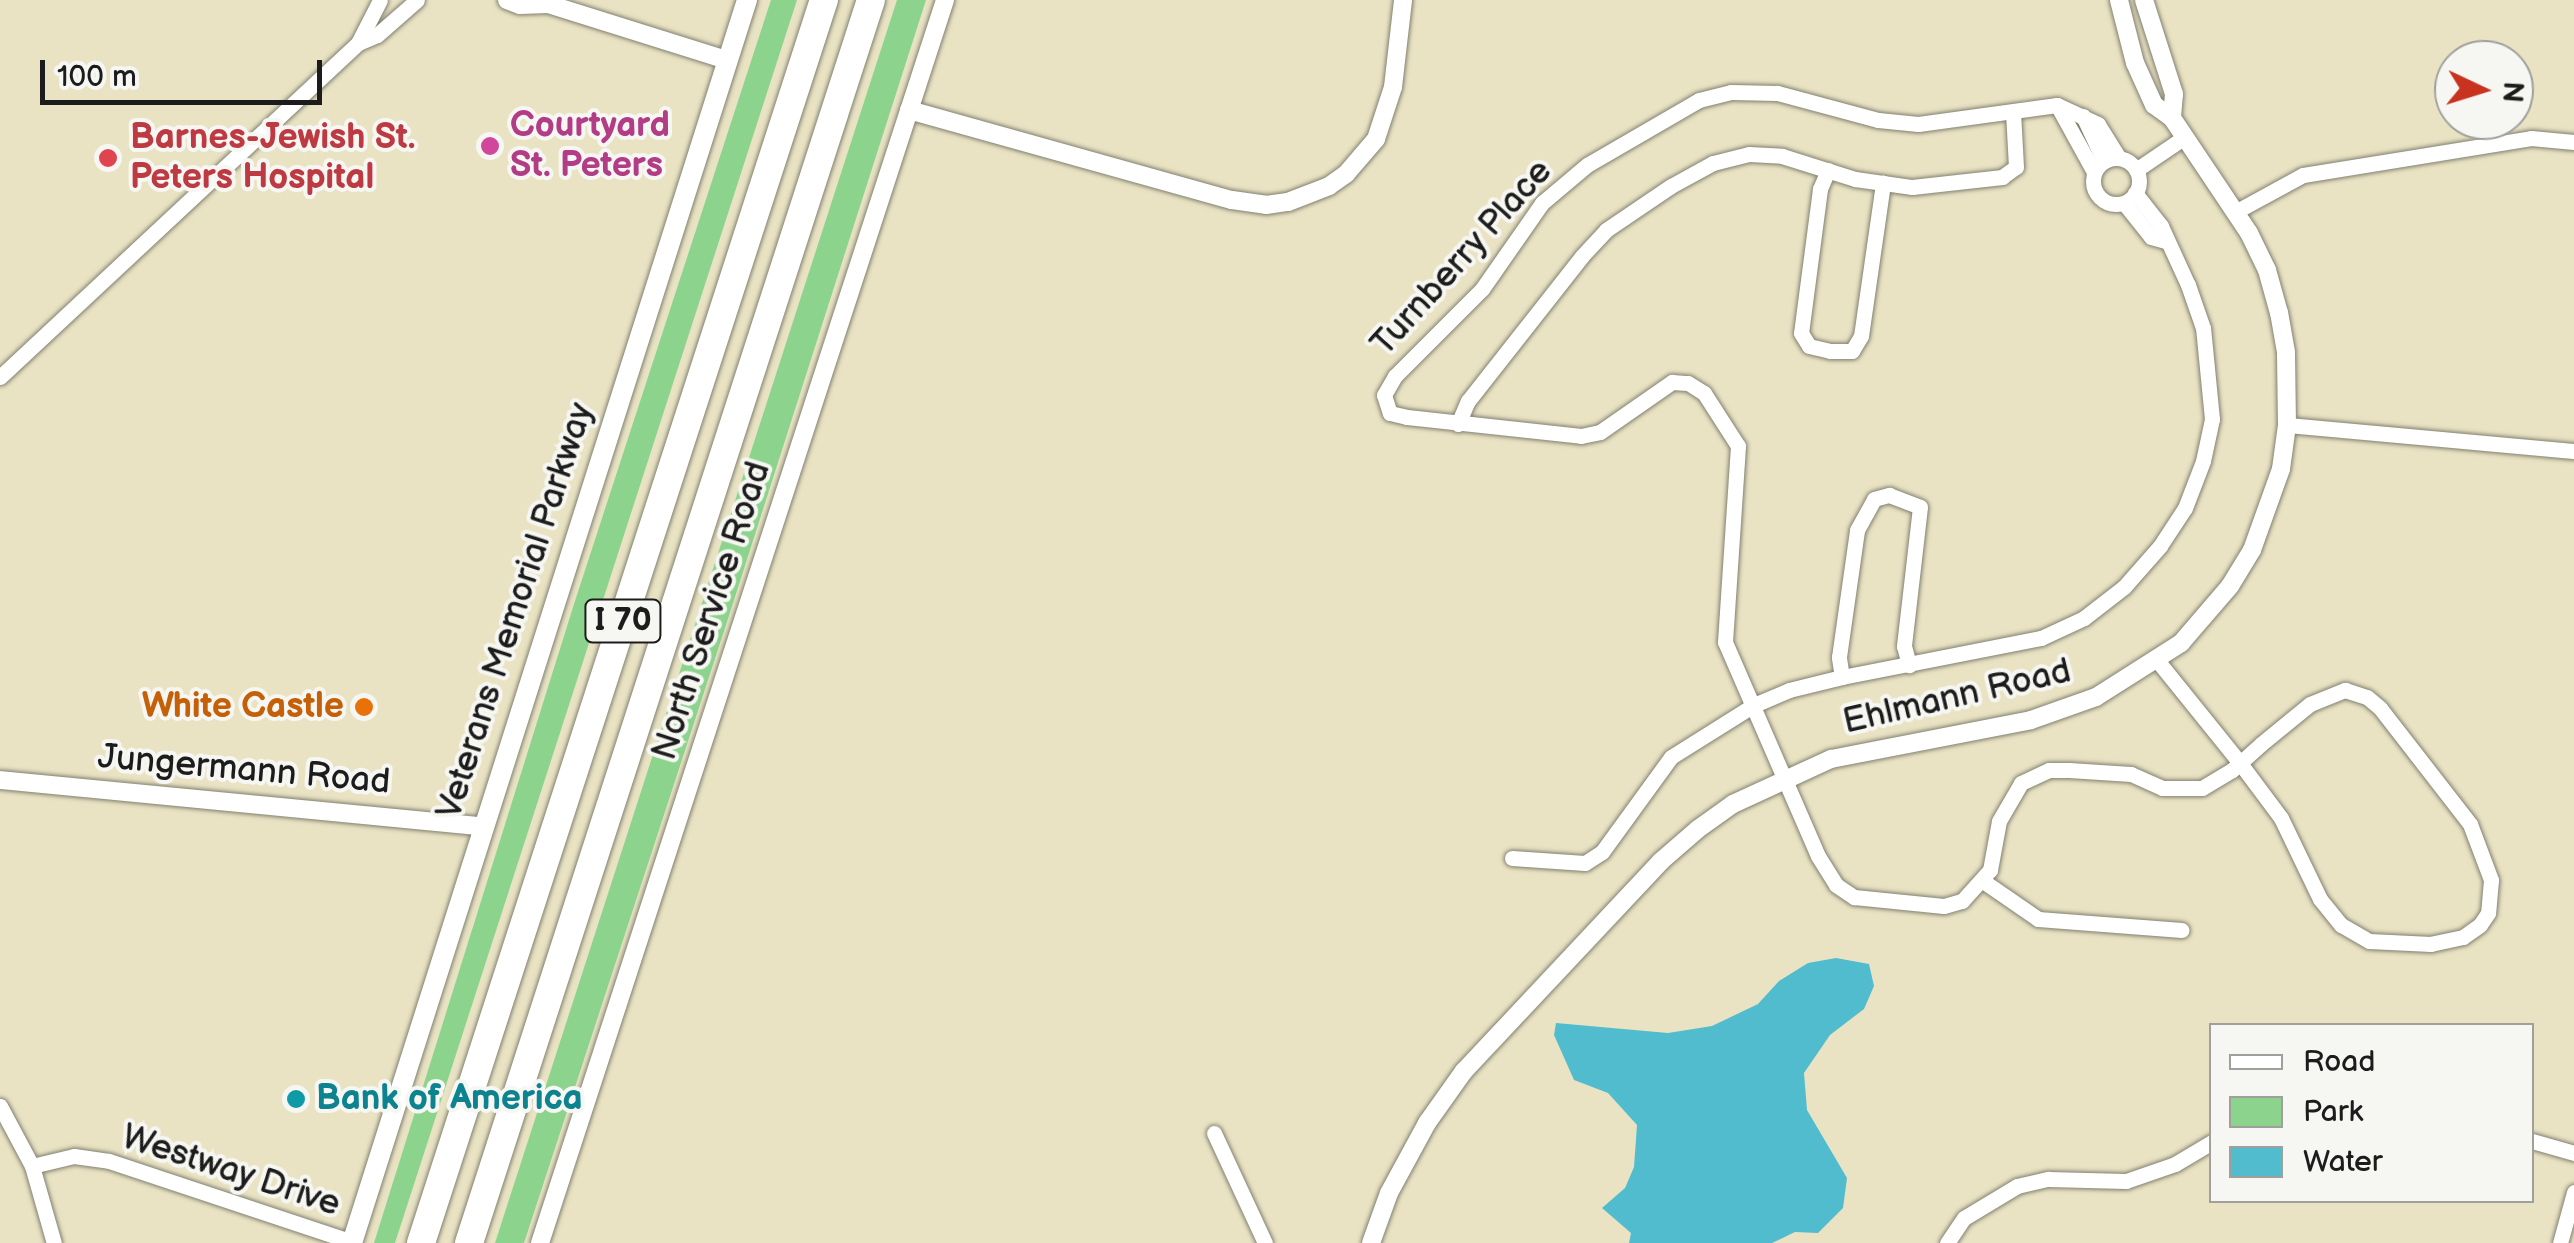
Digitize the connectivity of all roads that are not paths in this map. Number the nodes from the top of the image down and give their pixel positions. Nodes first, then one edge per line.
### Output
1 (380, 0) edge
2 (417, 0) edge
3 (506, 0) edge
4 (747, 0) edge
5 (824, 0) edge
6 (871, 0) edge
7 (945, 0) edge
8 (1403, 0) edge
9 (2119, 0) edge
10 (2144, 0) edge
11 (546, 2) edge
12 (358, 43) junction
13 (727, 60) junction
14 (2058, 104) junction
15 (909, 110) junction
16 (2013, 112) junction
17 (2172, 118) junction
18 (2183, 138) junction
19 (2574, 142) edge
20 (2106, 164) junction
21 (1828, 170) junction
22 (2136, 170) junction
23 (1883, 182) junction
24 (2130, 198) junction
25 (2235, 212) junction
26 (0, 377) edge
27 (1458, 424) junction
28 (2287, 424) junction
29 (2574, 452) edge
30 (2158, 660) junction
31 (1909, 665) junction
32 (1842, 677) junction
33 (1754, 705) junction
34 (2240, 762) junction
35 (1784, 779) junction
36 (0, 780) edge
37 (482, 826) junction
38 (1512, 858) dead end
39 (1982, 881) junction
40 (2182, 930) dead end
41 (0, 1106) edge
42 (1214, 1133) dead end
43 (2534, 1142) edge
44 (2209, 1144) edge
45 (2574, 1153) edge
46 (32, 1166) junction
47 (2574, 1192) edge
48 (54, 1243) edge
49 (352, 1243) edge
50 (421, 1243) edge
51 (469, 1243) edge
52 (540, 1243) edge
53 (1265, 1243) edge
54 (1371, 1243) edge
55 (1947, 1243) edge
56 (2560, 1243) edge

1 - 12 street
2 - 12 street
3 - 11 street
4 - 13 main road, Veterans Memorial Parkway
5 - 50 highway, I 70
6 - 51 highway, I 70
7 - 15 street, North Service Road
8 - 15 street
9 - 17 street, Ehlmann Road
10 - 17 street, Ehlmann Road
11 - 13 street
12 - 26 street
13 - 37 main road, Veterans Memorial Parkway
14 - 16 street, Turnberry Place
14 - 20 street
14 - 20 street
15 - 52 street, North Service Road
16 - 23 street
16 - 27 street, Turnberry Place
17 - 18 street, Ehlmann Road
18 - 22 street
18 - 25 street, Ehlmann Road
19 - 25 street
20 - 22 street
20 - 24 street
21 - 23 street
21 - 23 street
21 - 27 street
22 - 24 street
24 - 31 street
25 - 28 street, Ehlmann Road
27 - 33 street, Turnberry Place
28 - 29 street
28 - 30 street, Ehlmann Road
30 - 34 street
30 - 35 street, Ehlmann Road
31 - 32 street
31 - 32 street
32 - 33 street
33 - 35 street, Turnberry Place
33 - 38 street
34 - 34 street
34 - 39 street
35 - 39 street, Turnberry Place
35 - 54 street, Ehlmann Road
36 - 37 street, Jungermann Road
37 - 49 main road, Veterans Memorial Parkway
39 - 40 street
41 - 46 street
42 - 53 street
43 - 45 street
44 - 55 street
46 - 48 street
46 - 49 street, Westway Drive
47 - 56 street

